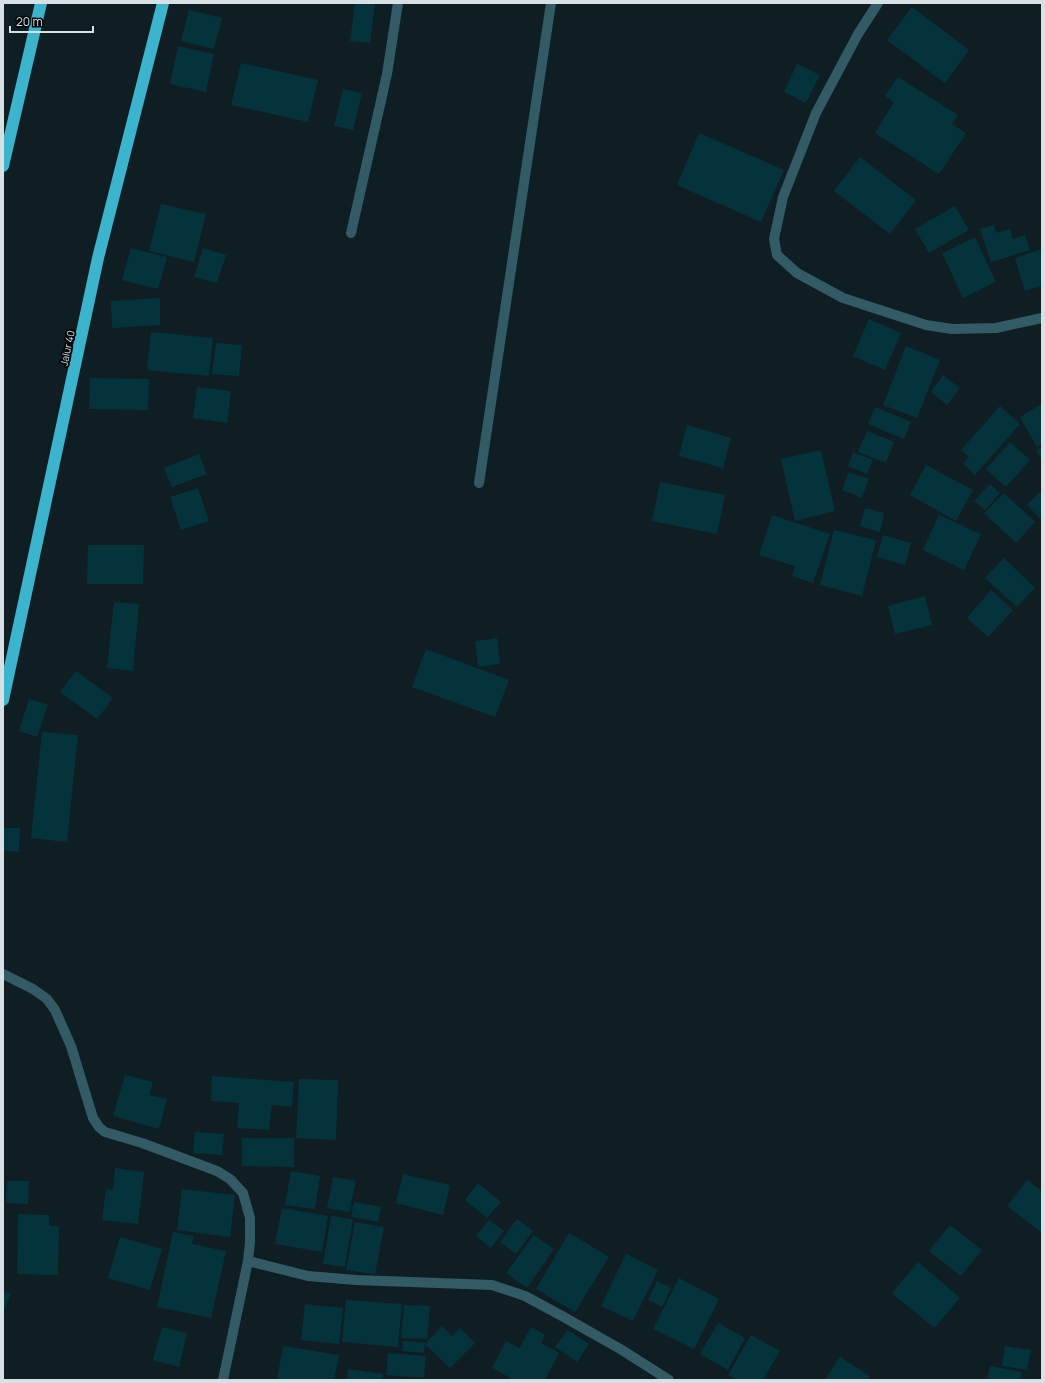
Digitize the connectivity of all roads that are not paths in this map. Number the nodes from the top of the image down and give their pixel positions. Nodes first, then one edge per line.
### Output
1 (42, 3) edge
2 (163, 3) edge
3 (398, 3) edge
4 (551, 3) edge
5 (878, 3) edge
6 (3, 166) edge
7 (352, 232) dead end
8 (1042, 318) edge
9 (479, 483) dead end
10 (3, 700) edge
11 (3, 974) edge
12 (248, 1261) junction
13 (223, 1380) edge
14 (669, 1380) edge

1 - 6 highway
2 - 10 highway, Jalur 40
3 - 7 street
4 - 9 street
5 - 8 street
11 - 12 street
12 - 13 street
12 - 14 street

